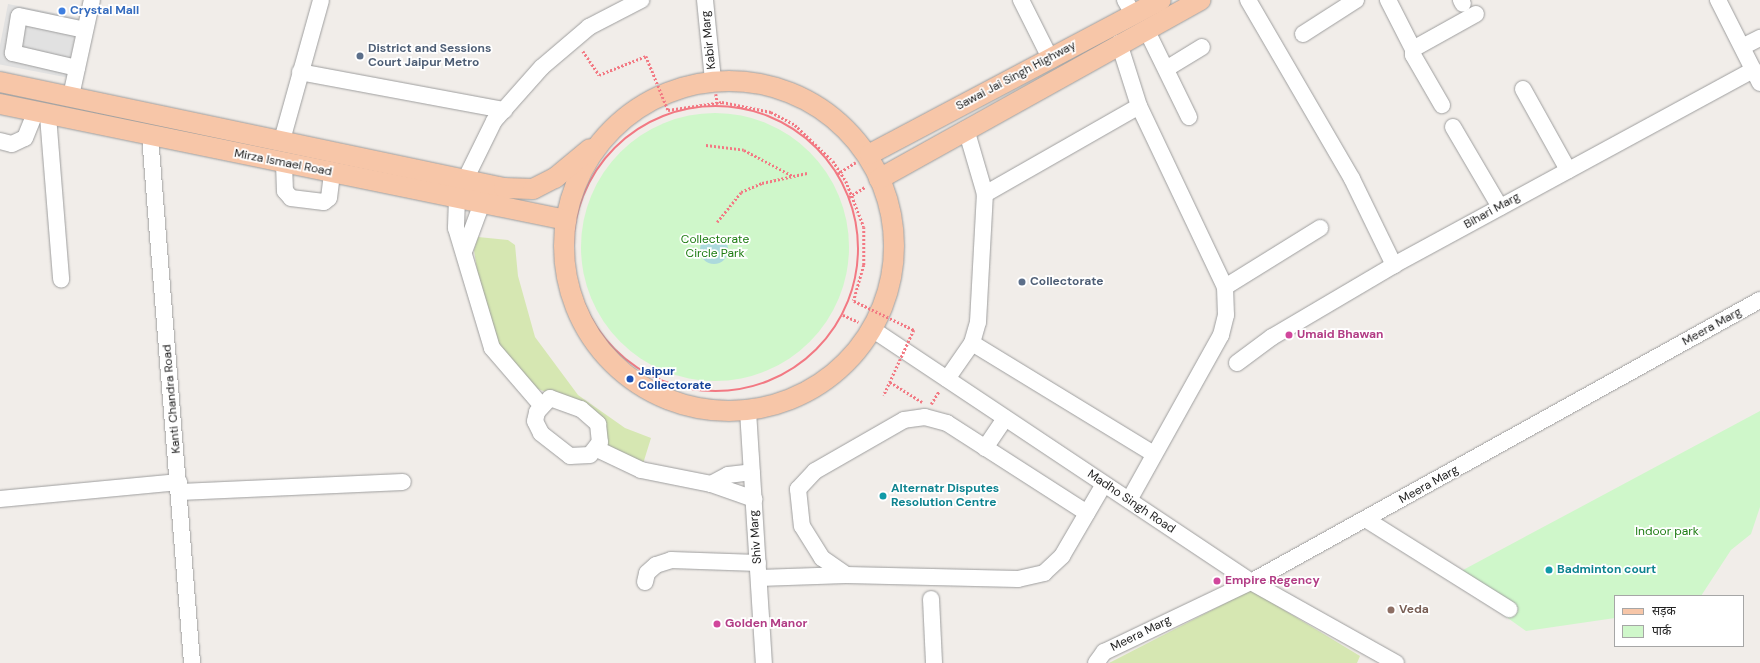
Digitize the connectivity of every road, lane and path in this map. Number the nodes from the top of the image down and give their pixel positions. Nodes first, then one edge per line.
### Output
1 (92, 0) edge
2 (321, 0) edge
3 (641, 0) edge
4 (705, 0) edge
5 (1021, 0) edge
6 (1161, 0) edge
7 (1200, 0) edge
8 (1248, 0) edge
9 (1356, 0) edge
10 (1388, 0) edge
11 (1718, 0) edge
12 (1129, 7) edge
13 (1476, 14) dead end
14 (1146, 29) junction
15 (85, 30) junction
16 (1303, 34) dead end
17 (575, 38) junction
18 (1760, 38) edge
19 (1119, 43) junction
20 (1744, 46) junction
21 (1202, 47) dead end
22 (1414, 49) junction
23 (1050, 58) junction
24 (77, 68) junction
25 (1166, 69) junction
26 (300, 72) junction
27 (1756, 76) edge
28 (713, 80) junction
29 (0, 82) edge
30 (1523, 89) dead end
31 (71, 96) junction
32 (0, 104) edge
33 (1442, 105) dead end
34 (1139, 106) junction
35 (504, 110) junction
36 (42, 114) junction
37 (1189, 117) dead end
38 (1453, 127) dead end
39 (966, 129) junction
40 (608, 133) junction
41 (150, 136) junction
42 (282, 140) junction
43 (0, 141) edge
44 (706, 145) dead end
45 (870, 154) junction
46 (284, 163) junction
47 (1568, 170) junction
48 (332, 172) junction
49 (807, 173) dead end
50 (837, 174) junction
51 (794, 176) junction
52 (880, 178) junction
53 (465, 180) junction
54 (985, 194) junction
55 (457, 198) junction
56 (482, 203) junction
57 (1500, 207) junction
58 (566, 220) junction
59 (717, 222) dead end
60 (1320, 228) dead end
61 (465, 249) junction
62 (1394, 265) junction
63 (61, 279) dead end
64 (1225, 287) junction
65 (1760, 300) edge
66 (872, 329) junction
67 (972, 343) junction
68 (1237, 363) dead end
69 (947, 379) junction
70 (890, 382) junction
71 (884, 395) dead end
72 (541, 405) junction
73 (929, 406) dead end
74 (748, 411) junction
75 (1005, 418) junction
76 (985, 448) junction
77 (597, 449) junction
78 (1154, 454) junction
79 (752, 472) junction
80 (403, 482) dead end
81 (711, 484) junction
82 (1104, 484) junction
83 (179, 487) junction
84 (0, 499) edge
85 (754, 499) junction
86 (1129, 500) junction
87 (1087, 513) junction
88 (1367, 520) junction
89 (758, 570) junction
90 (846, 575) junction
91 (644, 582) dead end
92 (1251, 582) junction
93 (931, 599) dead end
94 (1509, 609) dead end
95 (192, 663) edge
96 (764, 663) edge
97 (934, 663) edge
98 (1096, 663) edge
99 (1396, 663) edge

1 - 15 street
2 - 26 street
3 - 17 street
4 - 28 street, Kabir Marg
5 - 23 street
6 - 12 main road, Sawai Jai Singh Highway
7 - 14 main road
8 - 62 street
9 - 16 street
10 - 22 street
11 - 20 street
12 - 23 main road, Sawai Jai Singh Highway
13 - 22 street
14 - 19 main road
14 - 25 street
15 - 24 street
15 - 24 street
17 - 35 street
17 - 70 path, bridge
18 - 20 street
19 - 34 street
19 - 39 main road
20 - 27 street
21 - 25 street
22 - 33 street
23 - 45 main road, Sawai Jai Singh Highway
24 - 31 street
25 - 37 street
26 - 35 street
26 - 42 street
27 - 47 street, Bihari Marg
28 - 40 main road
28 - 45 main road
29 - 31 main road
30 - 47 street
31 - 42 main road
32 - 36 main road, Mirza Ismael Road
34 - 54 street
34 - 64 street
35 - 53 street
36 - 41 main road, Mirza Ismael Road
36 - 43 street
36 - 63 street
38 - 57 street
39 - 52 main road
39 - 54 street
40 - 53 main road
40 - 58 main road
41 - 46 main road, Mirza Ismael Road
41 - 83 street, Kanti Chandra Road
42 - 53 main road
44 - 51 path
45 - 50 path
45 - 52 main road
46 - 48 main road, Mirza Ismael Road
46 - 48 street
47 - 57 street, Bihari Marg
48 - 55 main road, Mirza Ismael Road
49 - 51 path
50 - 50 path
51 - 59 path
52 - 66 main road
54 - 67 street
55 - 56 main road, Mirza Ismael Road
55 - 61 street
56 - 58 main road, Mirza Ismael Road
56 - 61 street
57 - 62 street, Bihari Marg
58 - 74 main road
60 - 64 street
61 - 72 street
62 - 68 street, Bihari Marg
64 - 78 street
65 - 88 street, Meera Marg
66 - 69 street, Madho Singh Road
66 - 74 main road
67 - 69 street
67 - 78 street
69 - 75 street, Madho Singh Road
70 - 71 path, bridge
70 - 73 path
72 - 77 street
72 - 77 street
74 - 79 street, Shiv Marg
75 - 76 street
75 - 82 street, Madho Singh Road
76 - 87 street
76 - 90 street
77 - 81 street
78 - 86 street
79 - 81 street
79 - 85 street, Shiv Marg
80 - 83 street
81 - 85 street
82 - 86 street, Madho Singh Road
82 - 87 street
83 - 84 street
83 - 95 street, Kanti Chandra Road
85 - 89 street, Shiv Marg
86 - 92 street, Madho Singh Road
87 - 90 street
88 - 92 street, Meera Marg
88 - 94 street
89 - 90 street
89 - 91 street
89 - 96 street, Shiv Marg
92 - 98 street, Meera Marg
92 - 99 street, Madho Singh Road
93 - 97 street

